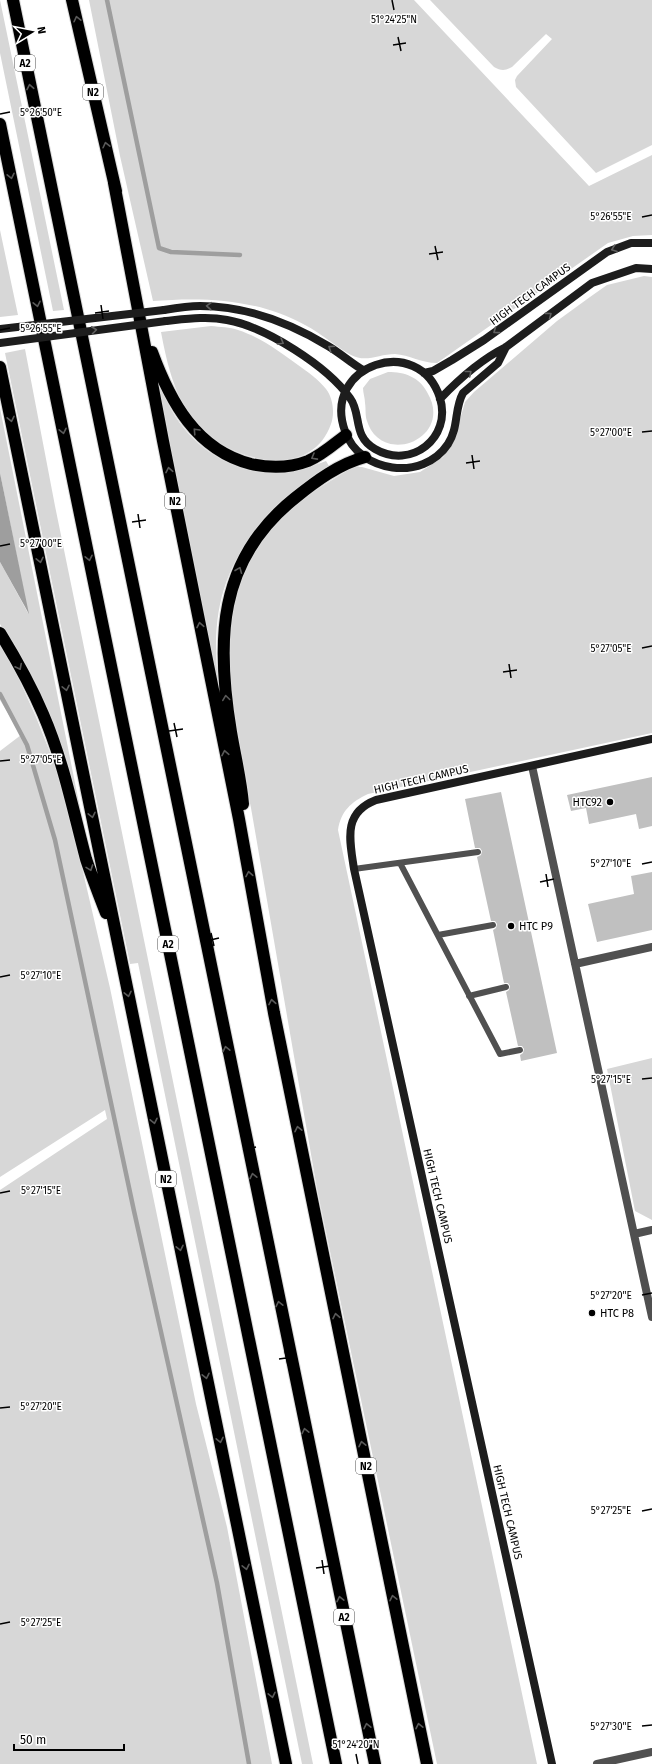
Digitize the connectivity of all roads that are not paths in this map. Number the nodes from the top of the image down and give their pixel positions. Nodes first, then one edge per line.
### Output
1 (13, 0) edge
2 (72, 0) edge
3 (0, 124) edge
4 (114, 183) junction
5 (652, 242) edge
6 (652, 269) edge
7 (0, 329) edge
8 (0, 343) edge
9 (506, 347) junction
10 (0, 367) edge
11 (363, 370) junction
12 (424, 373) junction
13 (345, 392) junction
14 (440, 399) junction
15 (346, 435) junction
16 (377, 450) junction
17 (365, 456) junction
18 (0, 633) edge
19 (652, 739) edge
20 (532, 766) junction
21 (239, 819) junction
22 (478, 852) dead end
23 (400, 863) junction
24 (354, 869) junction
25 (493, 925) dead end
26 (438, 935) junction
27 (652, 947) edge
28 (121, 956) junction
29 (575, 964) junction
30 (506, 987) dead end
31 (469, 996) junction
32 (520, 1050) dead end
33 (652, 1230) edge
34 (634, 1234) junction
35 (652, 1317) edge
36 (652, 1752) edge
37 (286, 1764) edge
38 (336, 1764) edge
39 (375, 1764) edge
40 (427, 1764) edge
41 (552, 1764) edge
42 (597, 1764) edge

39 -> 1 highway, A2
4 -> 2 highway, N2
3 -> 38 highway, A2
15 -> 4 highway, N2
21 -> 4 highway, N2
5 -> 12 street, HIGH TECH CAMPUS
9 -> 6 street
11 -> 7 street, bridge
8 -> 13 street, bridge
14 -> 9 street
9 - 17 street
10 -> 28 highway, N2
11 - 12 street
11 - 13 street
12 - 14 street
13 - 15 street
13 - 16 street
14 - 16 street
15 - 17 street
16 - 17 street
21 -> 17 highway, N2
18 -> 28 highway, N2
19 - 20 street, HIGH TECH CAMPUS
20 - 24 street, HIGH TECH CAMPUS
20 - 29 street
40 -> 21 highway, N2
22 - 23 lane
23 - 24 lane
23 - 26 lane
24 - 41 street, HIGH TECH CAMPUS
25 - 26 lane
26 - 31 lane
27 - 29 street
28 -> 37 highway, N2
29 - 34 street
30 - 31 lane
31 - 32 lane
33 - 34 street
34 - 35 street
36 - 42 street

